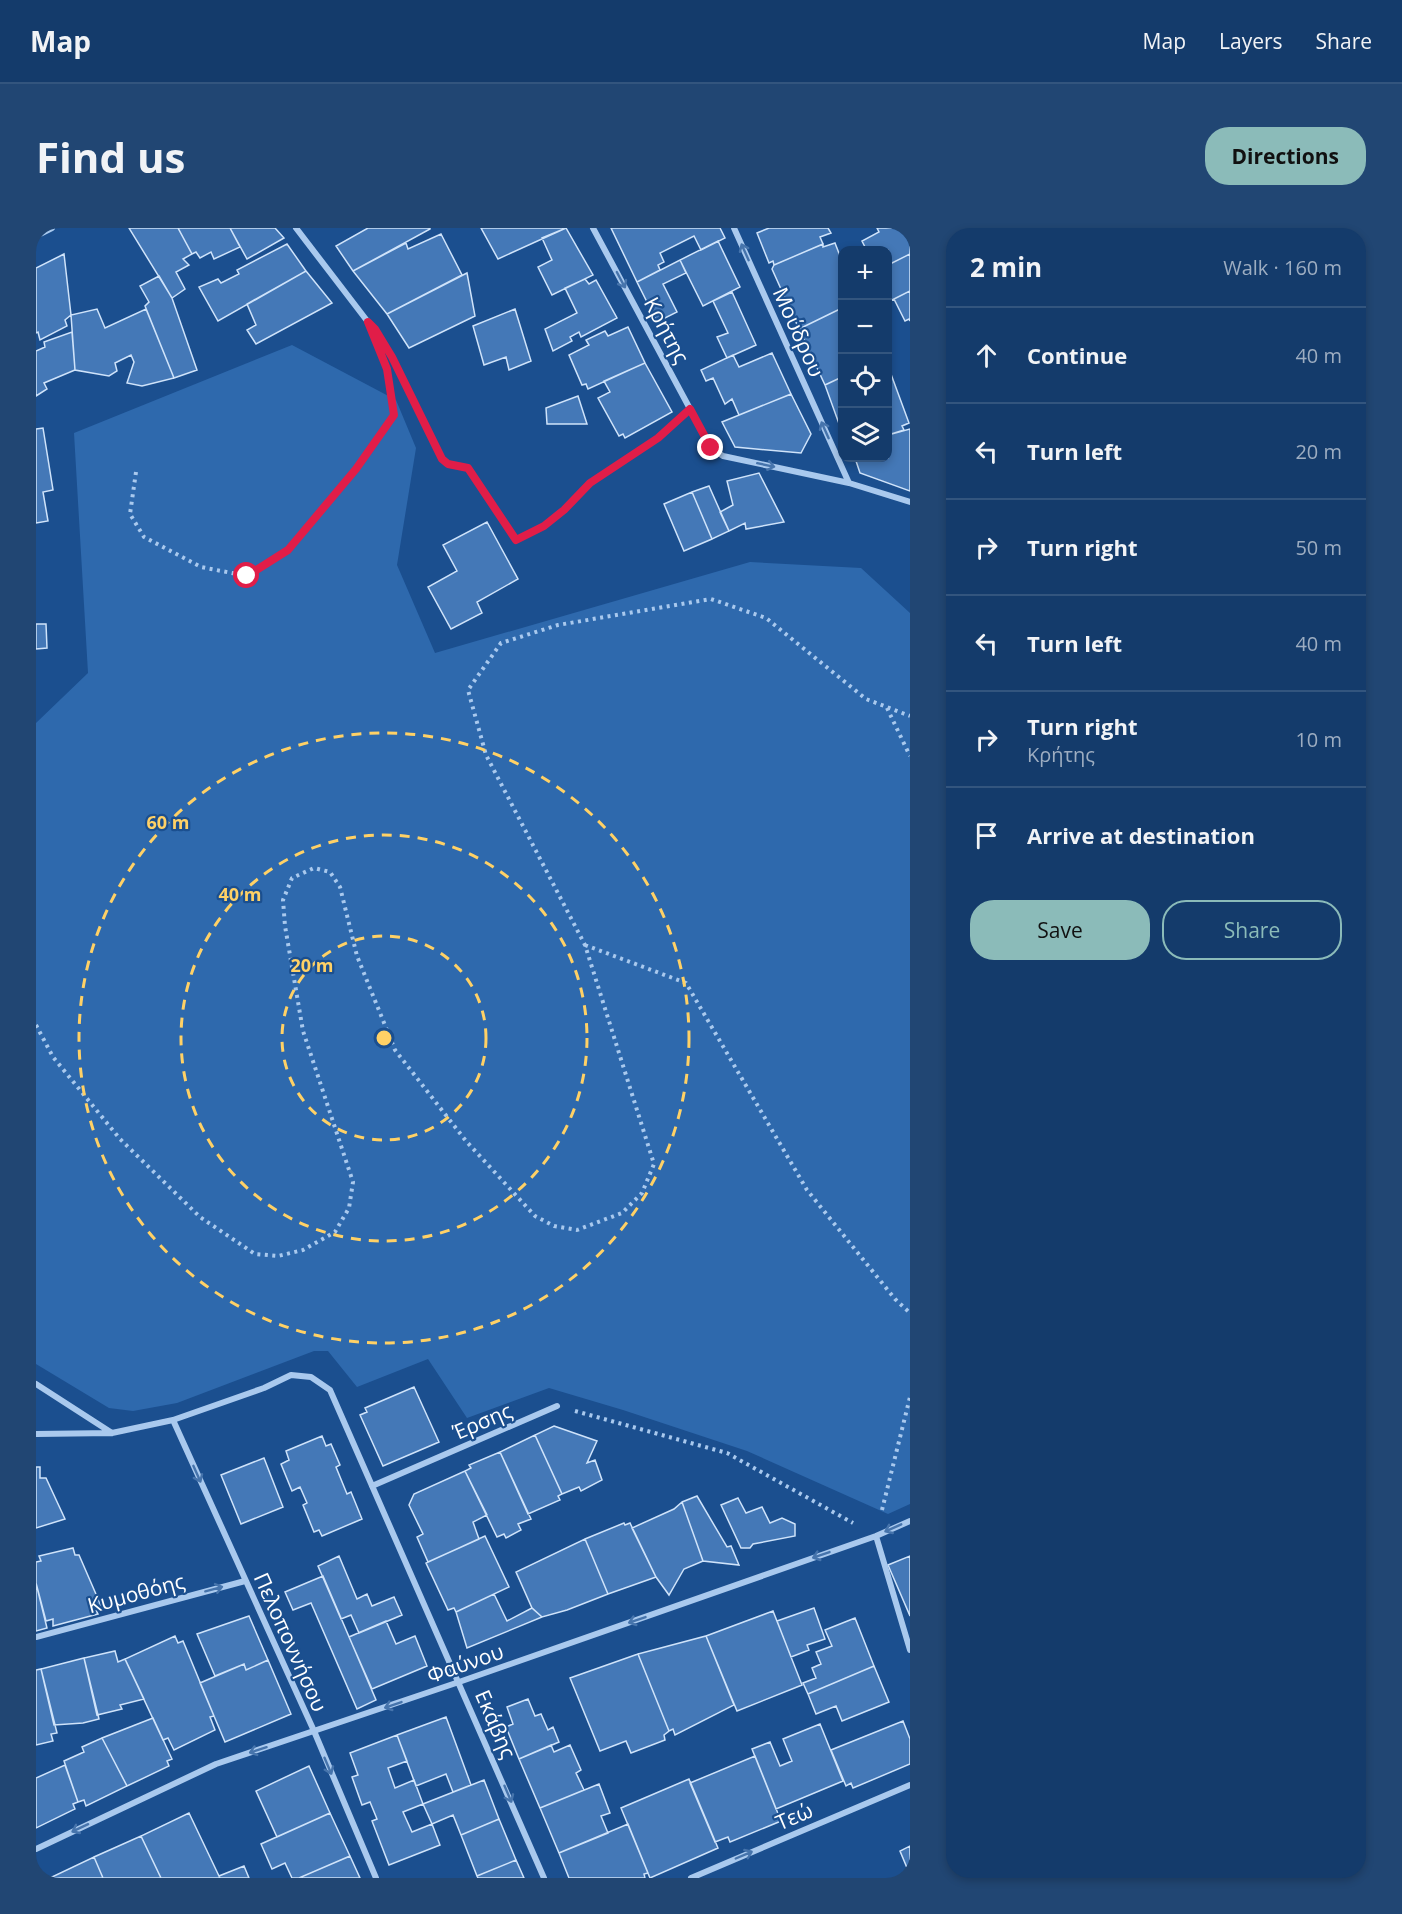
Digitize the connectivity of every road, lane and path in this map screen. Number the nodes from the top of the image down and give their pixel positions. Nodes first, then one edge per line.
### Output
1 (52, 228) edge
2 (296, 228) edge
3 (593, 228) edge
4 (734, 228) edge
5 (36, 236) edge
6 (368, 322) junction
7 (690, 409) junction
8 (136, 472) dead end
9 (849, 483) junction
10 (910, 502) edge
11 (886, 706) junction
12 (910, 716) edge
13 (910, 756) edge
14 (585, 945) junction
15 (36, 1025) edge
16 (910, 1313) edge
17 (36, 1383) edge
18 (910, 1397) edge
19 (557, 1406) joint
20 (173, 1420) junction
21 (112, 1433) junction
22 (36, 1434) edge
23 (372, 1486) junction
24 (910, 1521) edge
25 (876, 1536) junction
26 (245, 1581) junction
27 (36, 1637) edge
28 (910, 1650) edge
29 (459, 1682) junction
30 (314, 1731) junction
31 (910, 1785) edge
32 (36, 1849) edge
33 (376, 1878) edge
34 (544, 1878) edge
35 (691, 1878) edge

1 - 5 street
2 - 6 street
3 -> 7 street, Κρήτης
9 -> 4 street, Μούδρου
6 - 7 path
6 - 8 path
7 -> 9 street, Κρήτης
9 - 10 street
11 - 12 path
11 - 13 path
11 - 14 path
14 - 15 path
14 - 16 path
17 - 21 street
18 - 25 path
19 - 23 street, Έρσης
19 - 25 path
20 - 21 street
20 - 23 street
20 -> 26 street, Πελοποννήσου
21 - 22 street
23 - 29 street, Εκάβης
24 -> 25 street, Φαύνου
25 - 28 street
25 -> 29 street, Φαύνου
27 -> 26 street, Κυμοθόης
26 - 30 street, Πελοποννήσου
29 -> 30 street, Φαύνου
29 -> 34 street, Εκάβης
30 -> 32 street, Φαύνου
30 -> 33 street, Πελοποννήσου
35 -> 31 street, Τεώ

